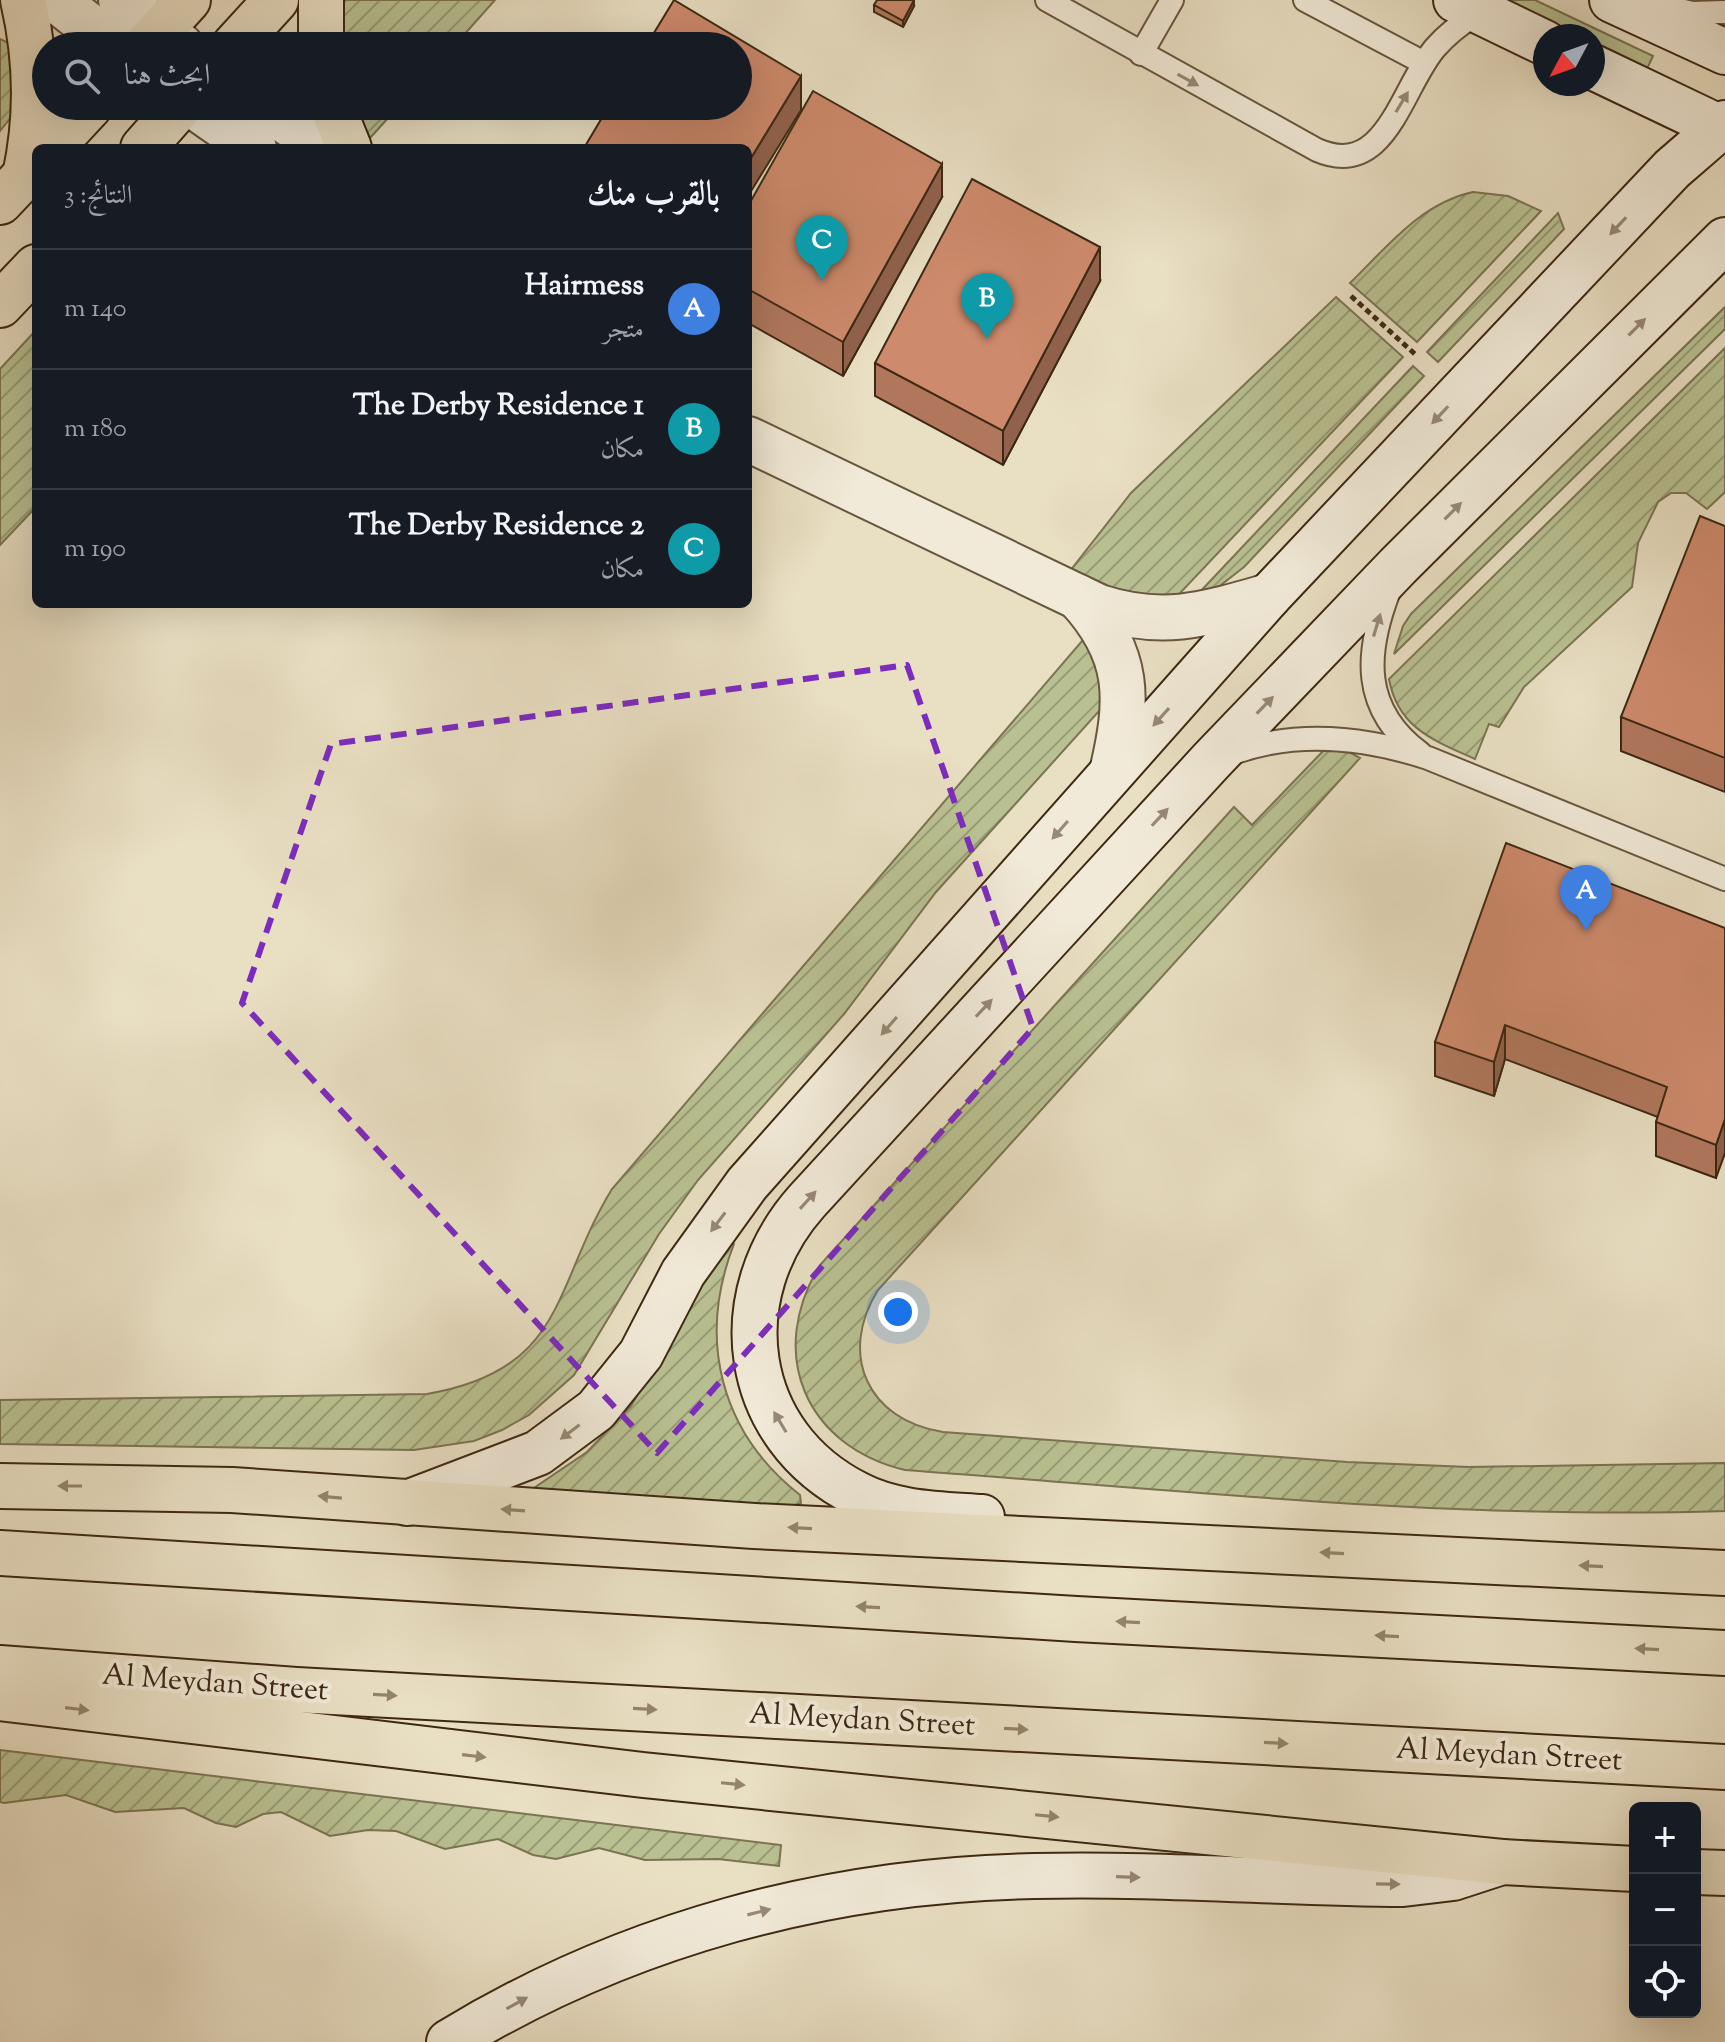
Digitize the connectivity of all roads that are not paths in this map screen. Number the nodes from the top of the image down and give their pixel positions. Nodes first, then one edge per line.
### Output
1 (23, 0) edge
2 (56, 0) edge
3 (121, 0) edge
4 (276, 0) edge
5 (321, 0) edge
6 (1047, 0) edge
7 (1172, 0) edge
8 (1305, 0) edge
9 (1612, 0) edge
10 (1644, 0) edge
11 (1468, 6) edge
12 (1725, 12) edge
13 (169, 31) edge
14 (97, 32) edge
15 (247, 32) edge
16 (321, 32) edge
17 (1533, 37) edge
18 (32, 47) edge
19 (1725, 52) edge
20 (1141, 54) junction
21 (1424, 63) junction
22 (1605, 73) edge
23 (33, 120) edge
24 (77, 120) edge
25 (168, 120) edge
26 (214, 120) edge
27 (284, 120) edge
28 (338, 120) edge
29 (1723, 127) edge
30 (54, 144) edge
31 (147, 144) edge
32 (248, 144) edge
33 (318, 144) edge
34 (347, 144) edge
35 (28, 172) edge
36 (1725, 240) edge
37 (32, 271) edge
38 (0, 305) edge
39 (752, 416) edge
40 (752, 441) edge
41 (867, 493) junction
42 (1398, 566) junction
43 (1269, 596) junction
44 (1078, 597) junction
45 (1428, 758) junction
46 (1211, 761) junction
47 (1112, 772) junction
48 (1725, 879) edge
49 (0, 1486) edge
50 (407, 1503) junction
51 (1102, 1542) junction
52 (0, 1553) edge
53 (1725, 1573) edge
54 (1725, 1653) edge
55 (0, 1668) edge
56 (0, 1698) edge
57 (1725, 1767) edge
58 (1502, 1862) junction
59 (1629, 1869) edge
60 (1701, 1872) edge
61 (1725, 1873) edge
62 (449, 2042) edge

1 - 18 main road
2 - 14 street
3 - 13 street
4 - 15 main road
5 - 16 main road
6 - 20 lane
7 - 20 lane
8 - 21 lane
9 - 19 street
10 - 12 lane
11 - 17 street
11 - 21 lane
20 -> 21 lane
22 - 29 street
23 - 35 main road
24 - 30 main road
25 - 31 main road
26 - 32 street
27 - 33 street
28 - 34 main road
29 -> 43 street
42 -> 36 street
37 - 38 main road
39 - 41 street
40 - 41 street
41 - 44 street
45 -> 42 lane
46 -> 42 street
43 - 44 street
43 -> 47 street
44 - 47 street
45 - 46 lane
45 - 48 lane
51 -> 46 street
47 -> 50 street
50 -> 49 main road
51 -> 50 main road
53 -> 51 main road
54 -> 52 main road
55 -> 57 main road, Al Meydan Street
56 -> 58 main road
58 - 59 main road
62 -> 58 street
60 - 61 main road

